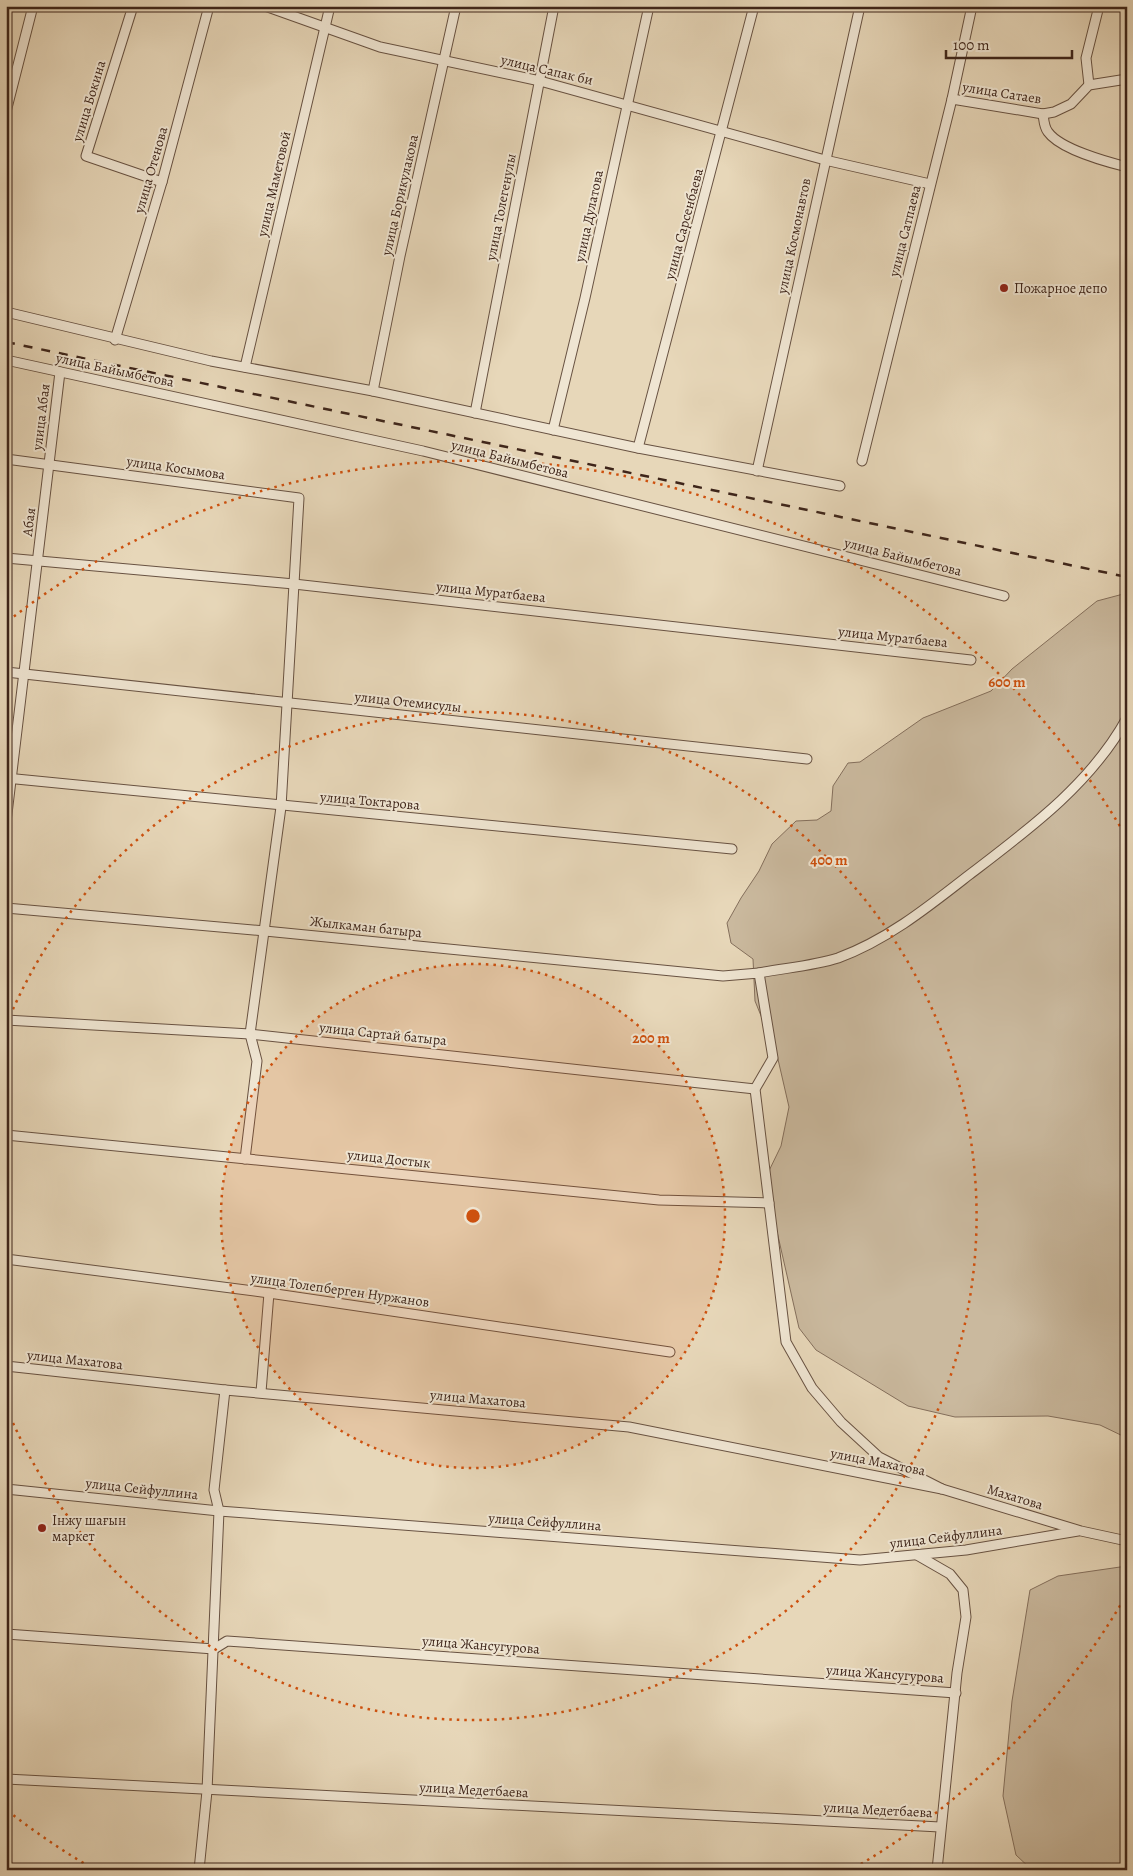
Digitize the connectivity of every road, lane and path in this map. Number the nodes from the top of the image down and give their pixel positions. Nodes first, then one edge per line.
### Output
1 (34, 6) edge
2 (133, 6) edge
3 (209, 6) edge
4 (265, 6) edge
5 (330, 6) edge
6 (456, 6) edge
7 (554, 6) edge
8 (648, 6) edge
9 (754, 6) edge
10 (860, 6) edge
11 (972, 6) edge
12 (1099, 6) edge
13 (325, 28) junction
14 (445, 62) junction
15 (1127, 79) edge
16 (540, 81) junction
17 (1089, 85) junction
18 (952, 99) junction
19 (627, 104) junction
20 (6, 112) edge
21 (1043, 114) junction
22 (723, 130) junction
23 (825, 160) junction
24 (1127, 167) edge
25 (162, 182) junction
26 (930, 184) junction
27 (6, 312) edge
28 (115, 340) junction
29 (6, 360) edge
30 (245, 368) junction
31 (60, 372) junction
32 (373, 390) junction
33 (475, 413) junction
34 (553, 430) junction
35 (638, 448) junction
36 (6, 459) edge
37 (862, 461) dead end
38 (49, 465) junction
39 (757, 471) junction
40 (840, 486) dead end
41 (6, 558) edge
42 (38, 560) junction
43 (294, 584) junction
44 (1004, 596) dead end
45 (972, 660) dead end
46 (6, 672) edge
47 (24, 673) junction
48 (287, 704) junction
49 (1127, 718) edge
50 (807, 759) dead end
51 (9, 778) edge
52 (281, 807) junction
53 (6, 822) edge
54 (732, 849) dead end
55 (6, 908) edge
56 (265, 931) junction
57 (759, 973) junction
58 (6, 1020) edge
59 (250, 1034) junction
60 (755, 1089) junction
61 (6, 1135) edge
62 (244, 1159) junction
63 (769, 1203) junction
64 (6, 1260) edge
65 (269, 1294) junction
66 (670, 1352) dead end
67 (6, 1366) edge
68 (224, 1390) junction
69 (260, 1392) junction
70 (6, 1489) edge
71 (942, 1489) junction
72 (219, 1511) junction
73 (1081, 1531) junction
74 (1127, 1541) edge
75 (917, 1555) junction
76 (6, 1634) edge
77 (214, 1649) junction
78 (956, 1692) junction
79 (6, 1779) edge
80 (207, 1791) junction
81 (940, 1826) junction
82 (200, 1870) edge
83 (936, 1870) edge

1 - 20 street
2 - 25 street, улица Бокина
3 - 25 street, улица Отенова
4 - 13 street, улица Сапак би
5 - 13 street, улица Маметовой
6 - 14 street, улица Борикулакова
7 - 16 street, улица Толегенулы
8 - 19 street, улица Дулатова
9 - 22 street, улица Сарсенбаева
10 - 23 street, улица Космонавтов
11 - 18 street, улица Сатпаева
12 - 17 street
13 - 14 street, улица Сапак би
13 - 30 street, улица Маметовой
14 - 16 street, улица Сапак би
14 - 32 street, улица Борикулакова
15 - 17 street
16 - 19 street, улица Сапак би
16 - 33 street, улица Толегенулы
17 - 21 street, улица Сатаев
18 - 21 street, улица Сатаев
18 - 26 street, улица Сатпаева
19 - 22 street, улица Сапак би
19 - 34 street, улица Дулатова
21 - 24 street
22 - 23 street, улица Сапак би
22 - 35 street, улица Сарсенбаева
23 - 26 street, улица Сапак би
23 - 39 street, улица Космонавтов
25 - 28 street, улица Отенова
26 - 37 street, улица Сатпаева
27 - 28 street
28 - 30 street
29 - 31 street, улица Байымбетова
30 - 32 street
31 - 38 street, улица Абая
31 - 44 street, улица Байымбетова
32 - 33 street
33 - 34 street
34 - 35 street
35 - 39 street
36 - 38 street, улица Косымова
38 - 42 street, Абая
38 - 43 street, улица Косымова
39 - 40 street
41 - 42 street, улица Муратбаева
42 - 43 street, улица Муратбаева
42 - 47 street, Абая
43 - 45 street, улица Муратбаева
43 - 48 street
46 - 47 street, улица Отемисулы
47 - 48 street, улица Отемисулы
47 - 51 street, Абая
48 - 50 street, улица Отемисулы
48 - 52 street
49 - 57 street, Жылкаман батыра
51 - 52 street, улица Токтарова
51 - 53 street, Абая
52 - 54 street, улица Токтарова
52 - 56 street
55 - 56 street, Жылкаман батыра
56 - 57 street, Жылкаман батыра
56 - 59 street
57 - 60 street
58 - 59 street, улица Сартай батыра
59 - 60 street, улица Сартай батыра
59 - 62 street
60 - 63 street
61 - 62 street, улица Достык
62 - 63 street, улица Достык
63 - 71 street
64 - 65 street, улица Толепберген Нуржанов
65 - 66 street, улица Толепберген Нуржанов
65 - 69 street
67 - 68 street, улица Махатова
68 - 69 street, улица Махатова
68 - 72 street
69 - 71 street, улица Махатова
70 - 72 street, улица Сейфуллина
71 - 73 street, Махатова
72 - 75 street, улица Сейфуллина
72 - 77 street
73 - 74 street, Махатова
73 - 75 street, улица Сейфуллина
75 - 78 street
76 - 77 street, улица Жансугурова
77 - 78 street, улица Жансугурова
77 - 80 street
78 - 81 street
79 - 80 street, улица Медетбаева
80 - 81 street, улица Медетбаева
80 - 82 street
81 - 83 street

